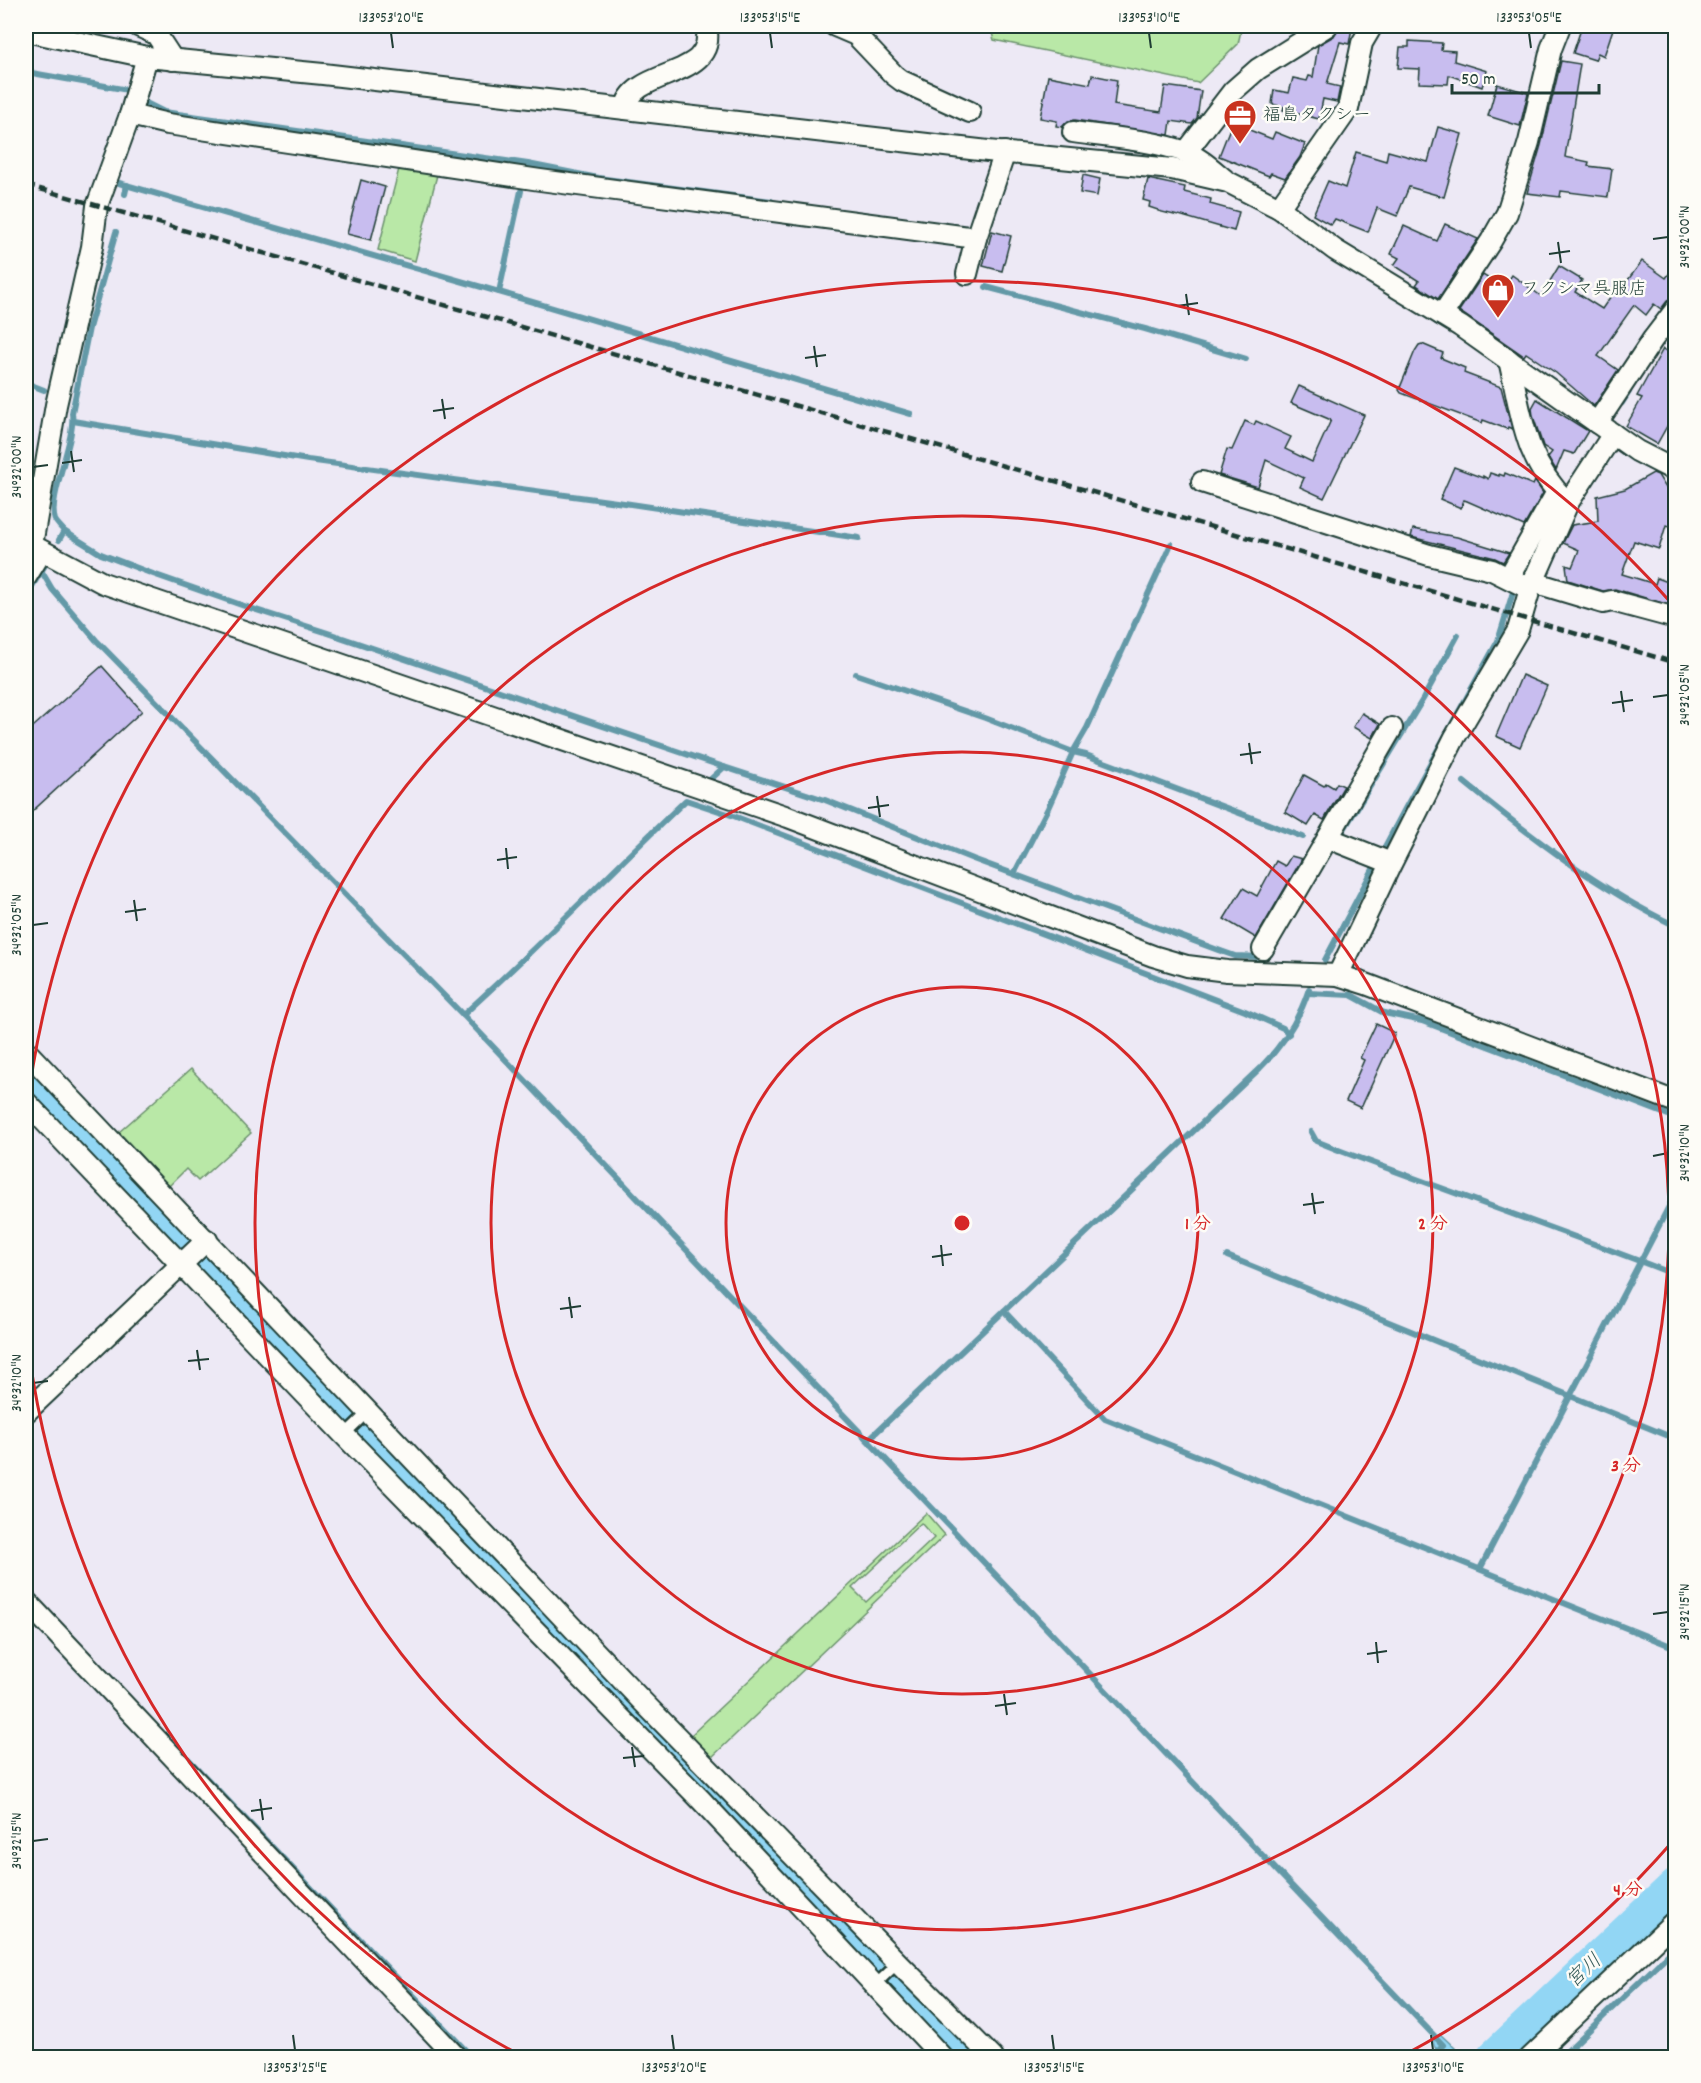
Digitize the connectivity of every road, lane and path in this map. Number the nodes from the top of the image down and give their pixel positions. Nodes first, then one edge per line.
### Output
1 (138, 26) edge
2 (706, 26) edge
3 (835, 26) edge
4 (1327, 26) edge
5 (1372, 26) edge
6 (1560, 26) edge
7 (26, 31) edge
8 (147, 57) junction
9 (173, 60) junction
10 (134, 102) junction
11 (625, 109) junction
12 (970, 112) dead end
13 (1073, 132) dead end
14 (1005, 152) junction
15 (1186, 152) junction
16 (1228, 182) junction
17 (1279, 208) junction
18 (976, 238) junction
19 (967, 274) dead end
20 (1676, 309) edge
21 (1442, 315) junction
22 (1509, 360) junction
23 (1605, 429) junction
24 (1676, 471) edge
25 (1202, 482) dead end
26 (1562, 497) junction
27 (33, 546) edge
28 (26, 577) edge
29 (1522, 583) junction
30 (1668, 616) dead end
31 (1392, 728) dead end
32 (1334, 840) junction
33 (1383, 860) junction
34 (1263, 949) dead end
35 (1338, 975) junction
36 (26, 1051) edge
37 (26, 1102) edge
38 (1676, 1102) edge
39 (195, 1253) junction
40 (26, 1412) edge
41 (366, 1414) junction
42 (347, 1432) junction
43 (26, 1601) edge
44 (1676, 1920) edge
45 (895, 1965) junction
46 (877, 1983) junction
47 (457, 2058) edge
48 (943, 2058) edge
49 (993, 2058) edge
50 (1530, 2058) edge

1 - 9 street
2 - 11 street
3 - 12 street
4 - 15 street
5 - 17 street
6 - 21 street
7 - 8 street
8 - 9 street
8 - 10 street
9 - 11 street
10 - 18 street
10 - 27 street
11 - 14 street
13 - 15 street
14 - 16 street
14 - 18 street
15 - 16 street
16 - 17 street
17 - 21 street
18 - 19 street
20 - 23 street
21 - 22 street
22 - 23 street
22 - 26 street
23 - 24 street
23 - 26 street
25 - 29 street
26 - 29 street
27 - 28 street
27 - 35 street
29 - 30 street
29 - 33 street
31 - 32 street
32 - 33 street
32 - 34 street
33 - 35 street
35 - 38 street
36 - 39 street
37 - 39 street
39 - 40 street
39 - 41 street
39 - 42 street
41 - 42 lane
41 - 45 street
42 - 46 street
43 - 47 street
44 - 50 street
45 - 46 lane
45 - 49 street
46 - 48 street

